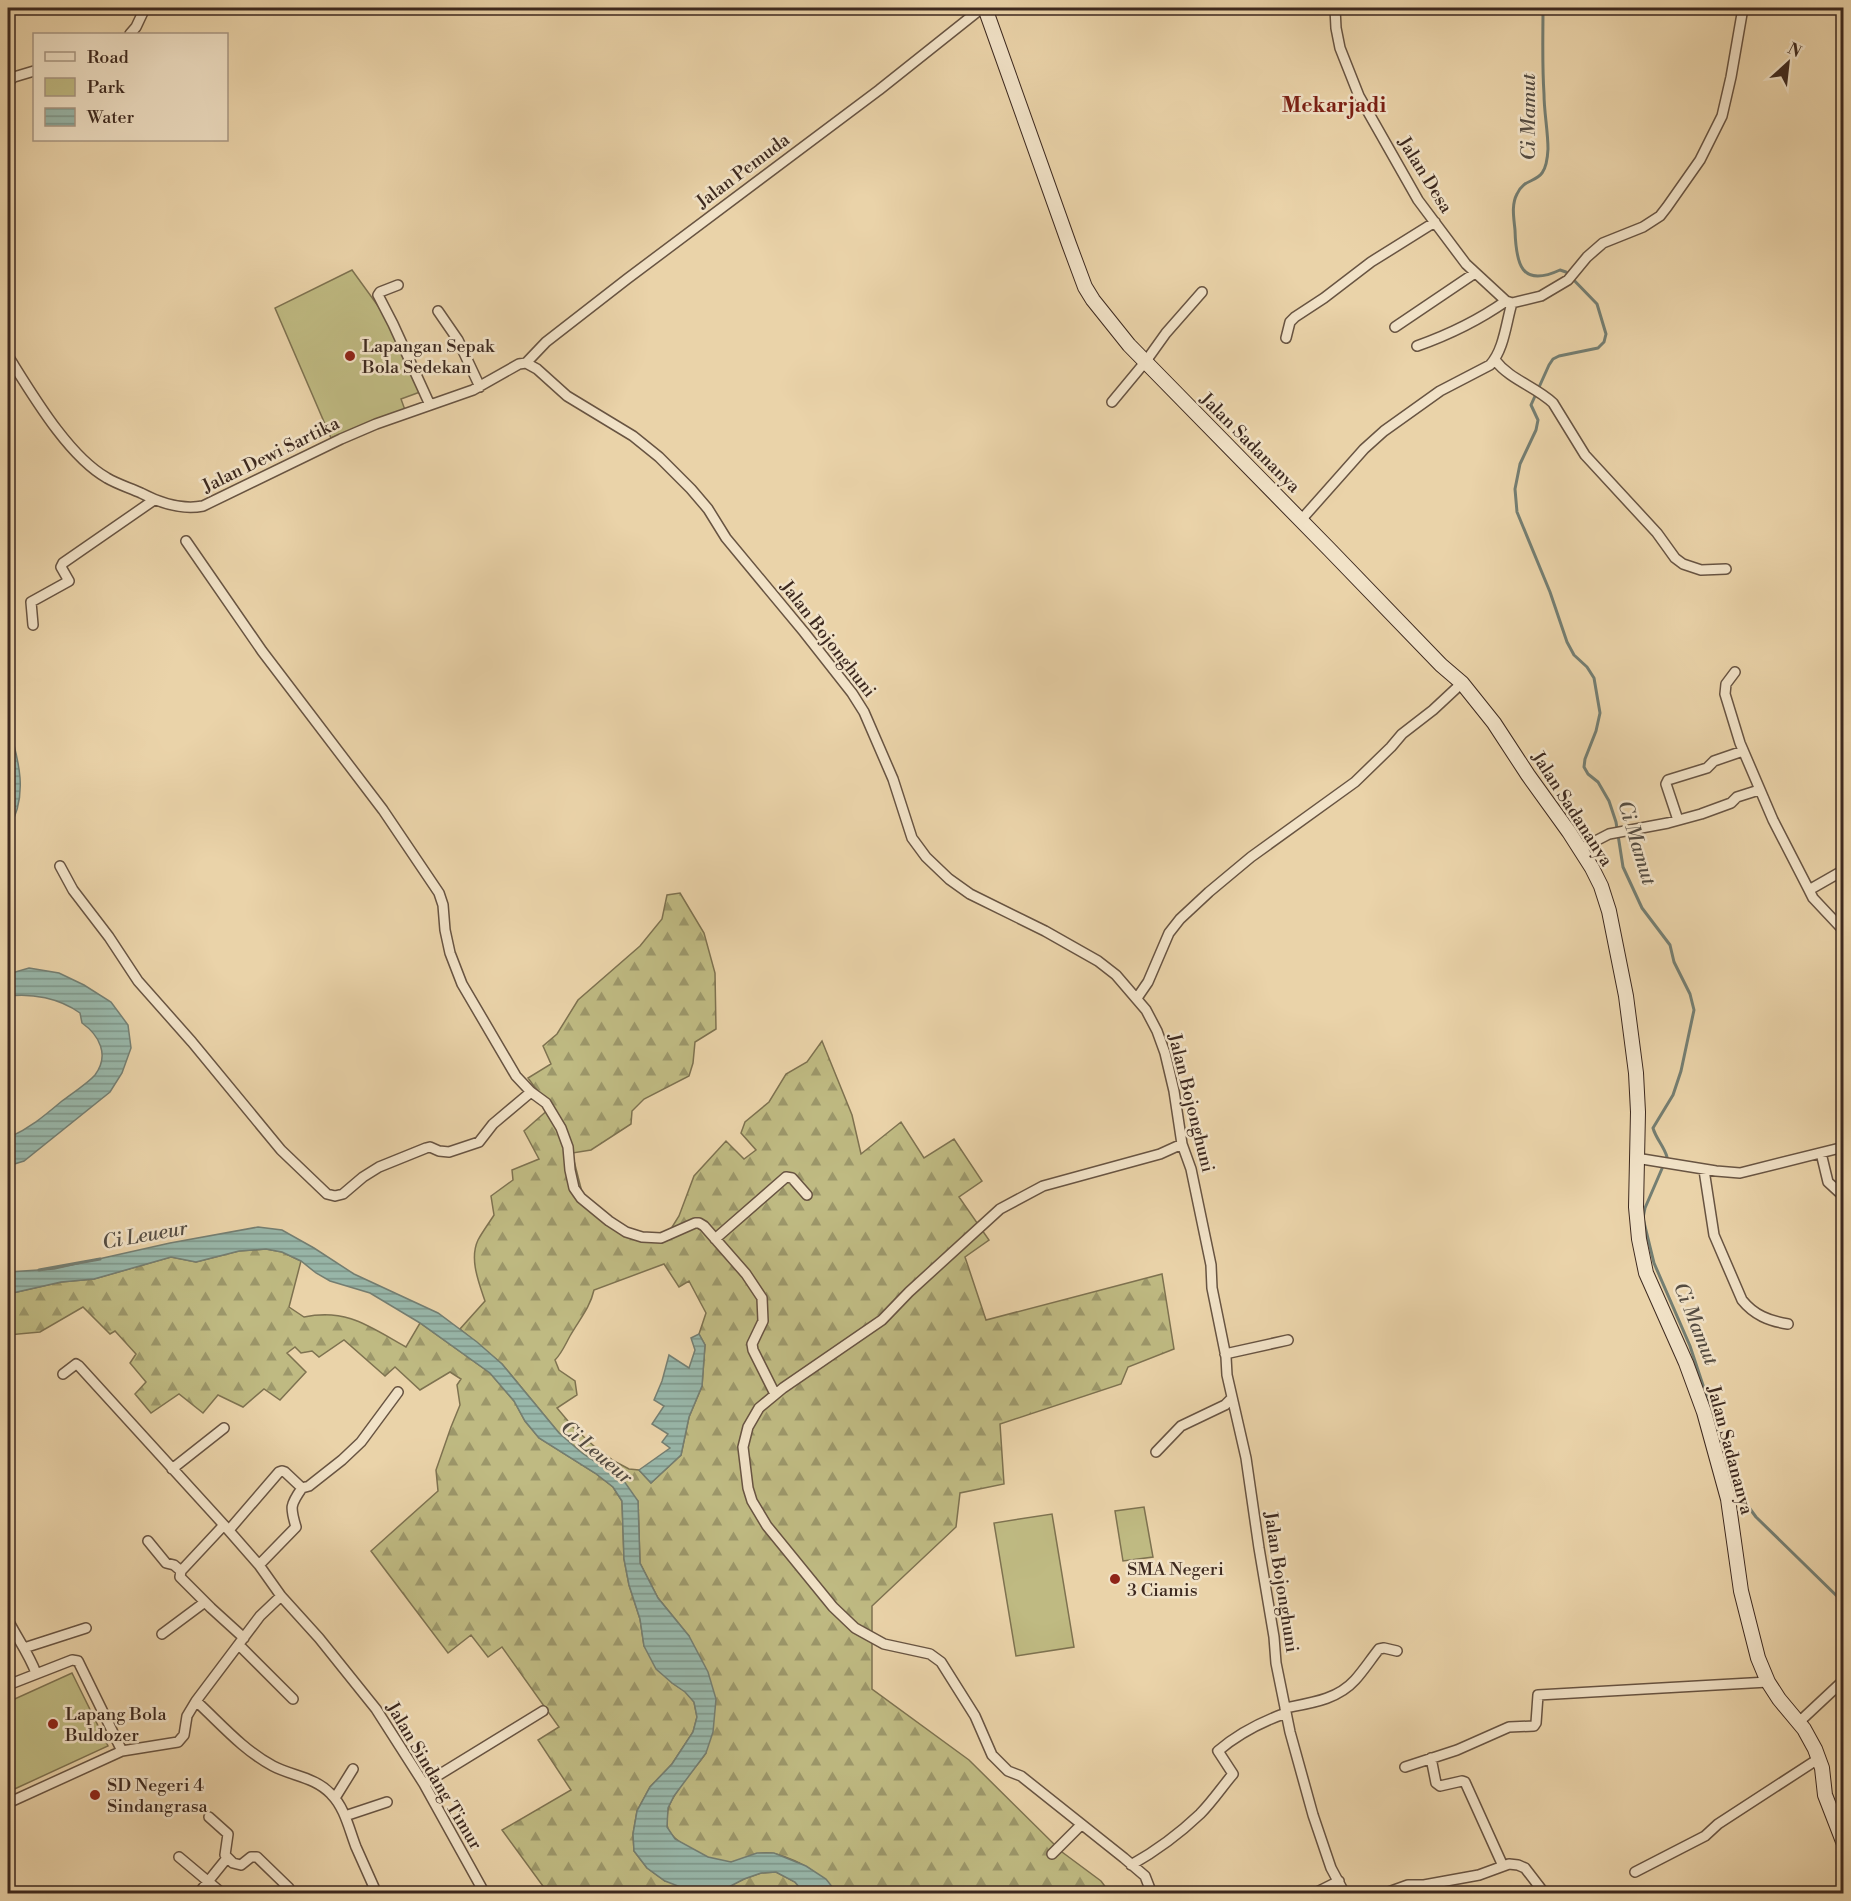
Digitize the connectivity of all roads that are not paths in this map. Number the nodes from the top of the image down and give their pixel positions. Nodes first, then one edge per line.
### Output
1 (145, 8) edge
2 (984, 8) edge
3 (1335, 8) edge
4 (1743, 8) edge
5 (131, 33) edge
6 (33, 71) edge
7 (8, 82) edge
8 (1435, 222) junction
9 (1475, 273) junction
10 (398, 285) dead end
11 (1202, 292) dead end
12 (1509, 302) junction
13 (438, 311) dead end
14 (1395, 327) dead end
15 (1286, 338) dead end
16 (1417, 346) dead end
17 (8, 356) edge
18 (1495, 360) junction
19 (1146, 361) junction
20 (526, 363) junction
21 (480, 387) junction
22 (1112, 402) dead end
23 (430, 405) junction
24 (154, 500) junction
25 (1301, 520) junction
26 (186, 541) dead end
27 (1726, 569) dead end
28 (33, 625) dead end
29 (1735, 672) dead end
30 (1462, 683) junction
31 (1743, 751) junction
32 (1759, 790) junction
33 (1678, 820) junction
34 (1580, 849) junction
35 (60, 866) dead end
36 (1844, 870) edge
37 (1809, 890) junction
38 (1843, 928) edge
39 (1137, 998) junction
40 (531, 1092) junction
41 (1182, 1144) junction
42 (1844, 1147) edge
43 (1821, 1153) junction
44 (1636, 1158) junction
45 (1704, 1170) junction
46 (807, 1195) dead end
47 (1844, 1199) edge
48 (715, 1239) junction
49 (1788, 1324) dead end
50 (1287, 1340) dead end
51 (1225, 1354) junction
52 (63, 1374) dead end
53 (398, 1392) dead end
54 (775, 1394) junction
55 (1232, 1398) junction
56 (225, 1428) dead end
57 (1156, 1452) dead end
58 (172, 1469) junction
59 (302, 1488) junction
60 (226, 1528) junction
61 (148, 1541) dead end
62 (259, 1565) junction
63 (181, 1571) junction
64 (281, 1596) junction
65 (205, 1602) junction
66 (8, 1620) edge
67 (86, 1628) dead end
68 (162, 1634) dead end
69 (242, 1641) junction
70 (24, 1648) junction
71 (1397, 1651) dead end
72 (36, 1673) junction
73 (1844, 1680) edge
74 (1768, 1682) junction
75 (8, 1685) edge
76 (292, 1699) dead end
77 (196, 1701) junction
78 (1286, 1710) junction
79 (543, 1712) dead end
80 (1798, 1723) junction
81 (122, 1751) junction
82 (1431, 1758) junction
83 (1818, 1759) junction
84 (1405, 1767) dead end
85 (353, 1769) dead end
86 (424, 1784) junction
87 (334, 1798) junction
88 (387, 1802) dead end
89 (8, 1803) edge
90 (345, 1816) junction
91 (209, 1817) dead end
92 (1081, 1825) junction
93 (1844, 1844) edge
94 (1052, 1854) dead end
95 (179, 1857) dead end
96 (227, 1858) junction
97 (1131, 1865) junction
98 (1503, 1866) junction
99 (1635, 1872) dead end
100 (208, 1881) junction
101 (1338, 1881) junction
102 (289, 1888) dead end
103 (198, 1893) edge
104 (223, 1893) edge
105 (377, 1893) edge
106 (485, 1893) edge
107 (1152, 1893) edge
108 (1313, 1893) edge
109 (1345, 1893) edge
110 (1383, 1893) edge
111 (1545, 1893) edge

1 - 5 street
2 - 19 street, Jalan Sadananya
2 - 20 street, Jalan Pemuda
3 - 8 street, Jalan Desa
4 - 12 street
6 - 7 street
8 - 9 street, Jalan Desa
8 - 15 street
9 - 12 street, Jalan Desa
9 - 14 street
10 - 23 street
11 - 19 street
12 - 16 street
12 - 18 street
13 - 21 street
17 - 24 street, Jalan Dewi Sartika
18 - 25 street
18 - 27 street
19 - 22 street
19 - 25 street, Jalan Sadananya
20 - 21 street, Jalan Dewi Sartika
20 - 39 street, Jalan Bojonghuni
21 - 23 street, Jalan Dewi Sartika
23 - 24 street, Jalan Dewi Sartika
24 - 28 street
25 - 30 street, Jalan Sadananya
26 - 40 street
29 - 31 street
30 - 34 street, Jalan Sadananya
30 - 39 street
31 - 32 street
31 - 33 street
32 - 33 street
32 - 37 street
33 - 34 street
34 - 44 street, Jalan Sadananya
35 - 40 street
36 - 37 street
37 - 38 street
39 - 41 street, Jalan Bojonghuni
40 - 48 street
41 - 51 street, Jalan Bojonghuni
41 - 54 street
42 - 43 street
43 - 45 street
43 - 47 street
44 - 45 street
44 - 74 street, Jalan Sadananya
45 - 49 street
46 - 48 street
48 - 54 street
50 - 51 street
51 - 55 street, Jalan Bojonghuni
52 - 58 street, Jalan Sindang Timur
53 - 59 street
54 - 92 street
55 - 57 street
55 - 78 street, Jalan Bojonghuni
56 - 58 street
58 - 60 street, Jalan Sindang Timur
59 - 60 street
59 - 62 street
60 - 62 street, Jalan Sindang Timur
60 - 63 street
61 - 63 street
62 - 64 street, Jalan Sindang Timur
63 - 65 street
64 - 69 street
64 - 86 street, Jalan Sindang Timur
65 - 68 street
65 - 69 street
66 - 70 street
67 - 70 street
69 - 76 street
69 - 77 street
70 - 72 street
71 - 78 street
72 - 75 street
72 - 81 street
73 - 80 street
74 - 80 street, Jalan Sadananya
74 - 82 street
77 - 81 street
77 - 87 street
78 - 97 street
78 - 101 street, Jalan Bojonghuni
79 - 86 street
80 - 83 street, Jalan Sadananya
81 - 89 street
82 - 84 street
82 - 98 street
83 - 93 street, Jalan Sadananya
83 - 99 street
85 - 87 street
86 - 106 street, Jalan Sindang Timur
87 - 90 street
88 - 90 street
90 - 105 street
91 - 96 street
92 - 94 street
92 - 97 street
95 - 100 street
96 - 100 street
96 - 102 street
97 - 107 street
98 - 110 street
98 - 111 street
100 - 103 street
100 - 104 street
101 - 108 street
101 - 109 street, Jalan Bojonghuni

